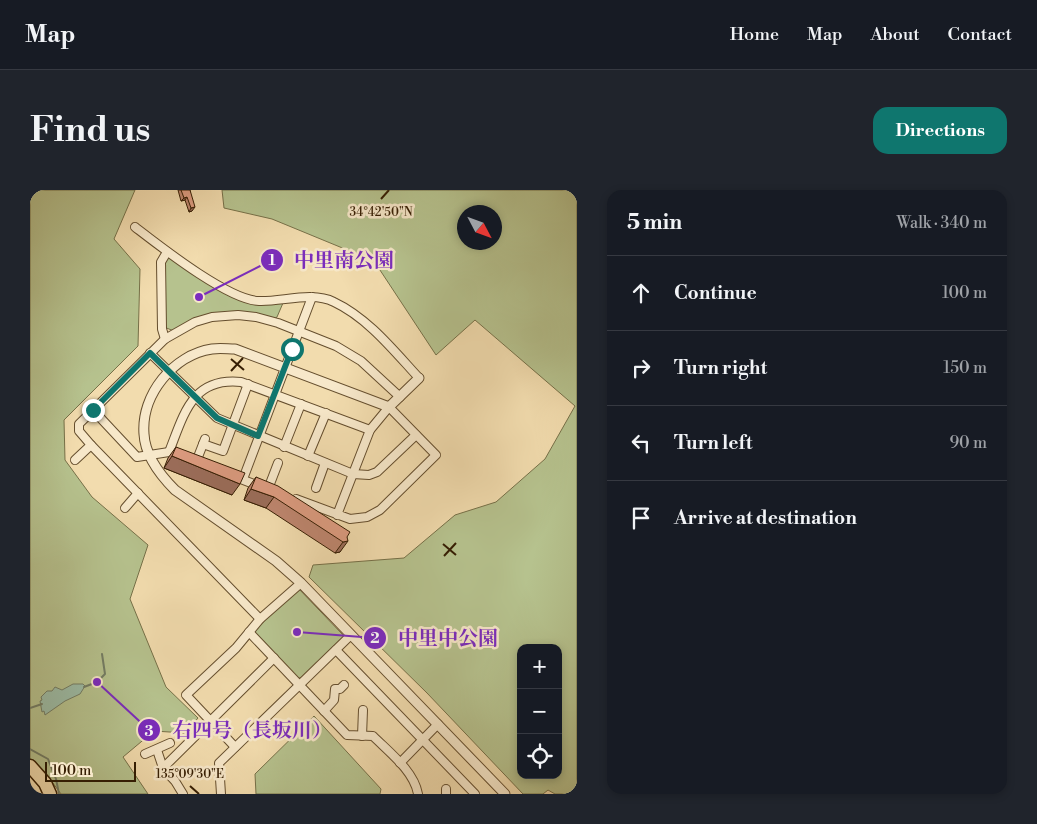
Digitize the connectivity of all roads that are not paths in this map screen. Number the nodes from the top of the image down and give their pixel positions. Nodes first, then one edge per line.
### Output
1 (136, 227) dead end
2 (167, 252) junction
3 (312, 297) junction
4 (299, 331) junction
5 (165, 338) junction
6 (150, 353) junction
7 (284, 367) junction
8 (168, 372) junction
9 (419, 378) joint
10 (248, 384) junction
11 (274, 394) junction
12 (194, 396) junction
13 (400, 397) junction
14 (301, 404) junction
15 (389, 407) junction
16 (93, 410) junction
17 (326, 413) junction
18 (232, 426) junction
19 (370, 430) junction
20 (416, 435) junction
21 (258, 436) junction
22 (91, 445) junction
23 (284, 446) junction
24 (170, 452) junction
25 (149, 456) junction
26 (308, 456) junction
27 (75, 460) dead end
28 (196, 462) junction
29 (278, 463) dead end
30 (325, 463) junction
31 (205, 465) edge
32 (224, 472) edge
33 (353, 474) junction
34 (243, 479) junction
35 (316, 488) dead end
36 (268, 489) junction
37 (277, 492) edge
38 (138, 493) junction
39 (285, 496) edge
40 (125, 508) dead end
41 (337, 515) junction
42 (301, 583) junction
43 (260, 619) junction
44 (249, 632) junction
45 (351, 635) junction
46 (336, 650) junction
47 (274, 658) junction
48 (299, 685) junction
49 (344, 685) dead end
50 (324, 710) junction
51 (363, 710) dead end
52 (210, 721) junction
53 (438, 724) junction
54 (362, 736) junction
55 (423, 740) junction
56 (170, 743) dead end
57 (235, 747) junction
58 (157, 750) junction
59 (145, 754) dead end
60 (400, 763) junction
61 (30, 766) edge
62 (163, 768) junction
63 (50, 794) edge
64 (183, 794) edge
65 (221, 794) edge
66 (418, 794) edge
67 (475, 794) edge
68 (505, 794) edge

1 - 2 street
2 - 3 street
2 - 5 street
3 - 4 street
3 - 9 street
4 - 5 street
4 - 7 street
4 - 13 street
5 - 6 street
6 - 8 street
6 - 16 street
7 - 8 street
7 - 11 street
7 - 15 street
8 - 12 street
8 - 25 street
9 - 13 street
10 - 11 street
10 - 12 street
10 - 18 street
11 - 14 street
11 - 21 street
12 - 18 street
12 - 24 street
13 - 15 street
14 - 17 street
14 - 23 street
15 - 19 street
15 - 20 street
16 - 22 street
16 - 25 street
17 - 19 street
17 - 26 street
18 - 21 street
18 - 28 street
19 - 33 street
20 - 33 street
20 - 41 street
21 - 23 street
21 - 34 street
22 - 27 street
22 - 38 street
23 - 26 street
24 - 25 street
24 - 28 street
25 - 42 street
26 - 30 street
28 - 31 street
29 - 36 street
30 - 33 street
30 - 35 street
32 - 34 street
33 - 41 street
34 - 36 street
36 - 37 street
38 - 40 street
38 - 43 street
39 - 41 street
42 - 43 street
42 - 45 street
43 - 44 street
44 - 47 street
44 - 52 street
45 - 46 street
45 - 53 street
46 - 48 street
46 - 55 street
47 - 48 street
47 - 52 street
48 - 50 street
48 - 57 street
49 - 50 street
50 - 54 street
51 - 54 street
52 - 57 street
52 - 62 street
53 - 55 street
53 - 68 street
54 - 60 street
55 - 60 street
55 - 67 street
56 - 58 street
57 - 65 street
58 - 59 street
58 - 62 street
60 - 66 street
61 - 63 highway
62 - 64 street

